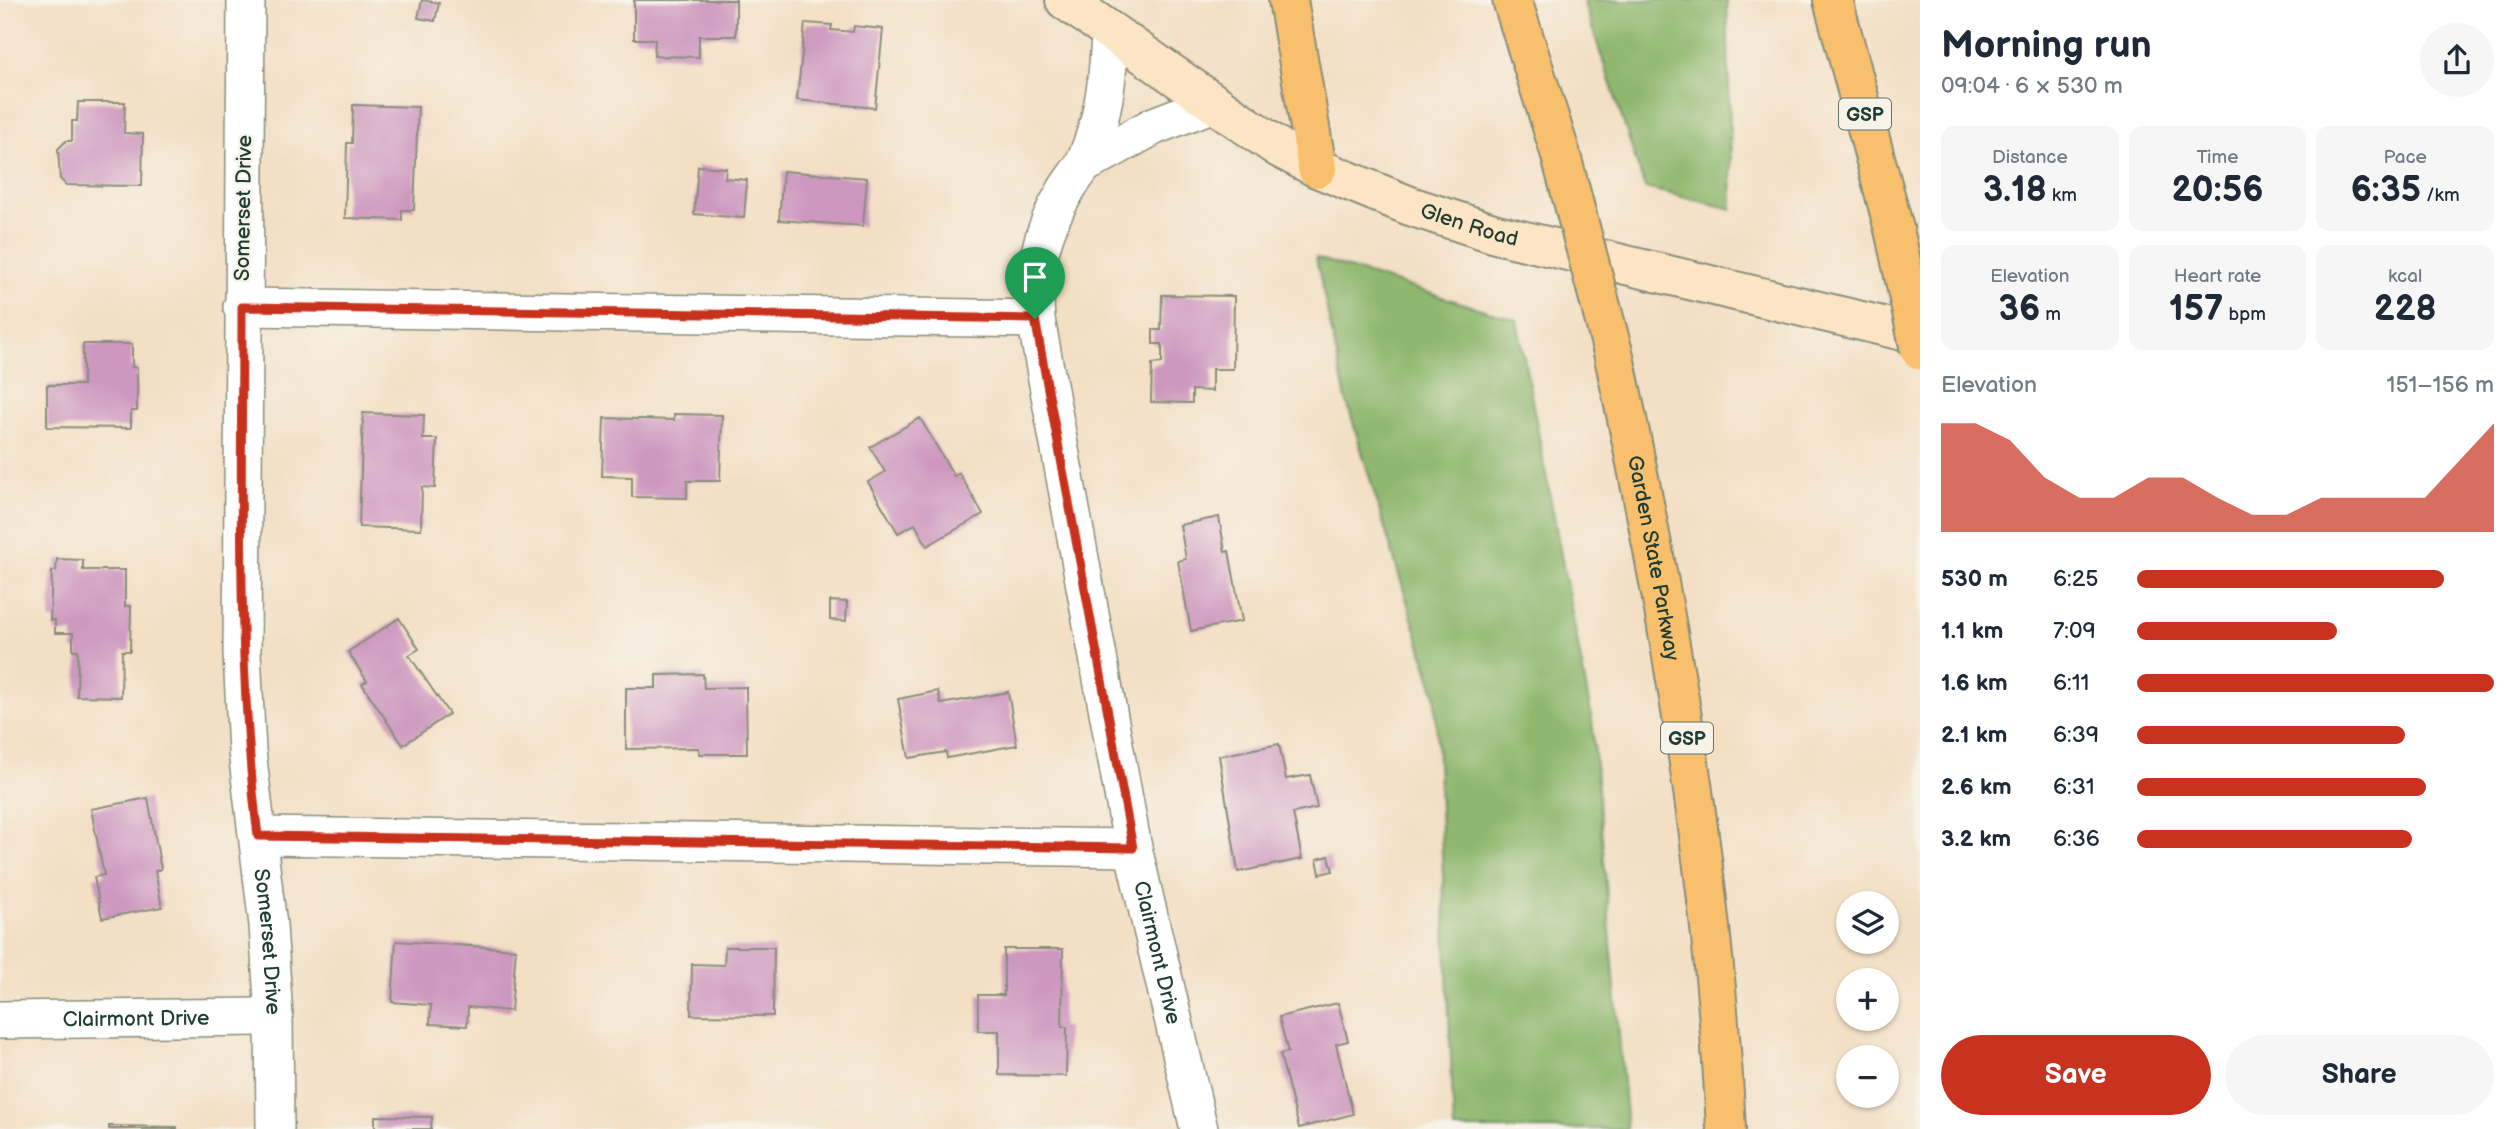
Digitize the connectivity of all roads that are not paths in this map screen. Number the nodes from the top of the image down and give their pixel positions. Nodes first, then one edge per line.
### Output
1 (246, 0) edge
2 (1065, 0) edge
3 (1287, 0) edge
4 (1512, 0) edge
5 (1833, 0) edge
6 (1110, 32) junction
7 (1211, 104) junction
8 (1083, 165) junction
9 (1317, 168) junction
10 (242, 307) junction
11 (1035, 319) junction
12 (1920, 335) edge
13 (1920, 350) edge
14 (258, 836) junction
15 (1133, 848) junction
16 (274, 1017) junction
17 (0, 1020) edge
18 (275, 1129) edge
19 (1199, 1129) edge
20 (1726, 1129) edge

1 - 10 street, Somerset Drive
2 - 6 main road, Glen Road
3 - 9 highway
4 - 20 highway, Garden State Parkway / GSP, bridge
5 - 13 highway, GSP, bridge
6 - 7 main road, Glen Road
6 - 8 street, Clairmont Drive
7 - 8 street, Clairmont Drive
7 - 9 main road, Glen Road
8 - 11 street, Clairmont Drive
9 - 12 main road, Glen Road
10 - 11 street
10 - 14 street, Somerset Drive
11 - 15 street, Clairmont Drive
14 - 15 street
14 - 16 street, Somerset Drive
15 - 19 street, Clairmont Drive
16 - 17 street, Clairmont Drive
16 - 18 street, Somerset Drive

